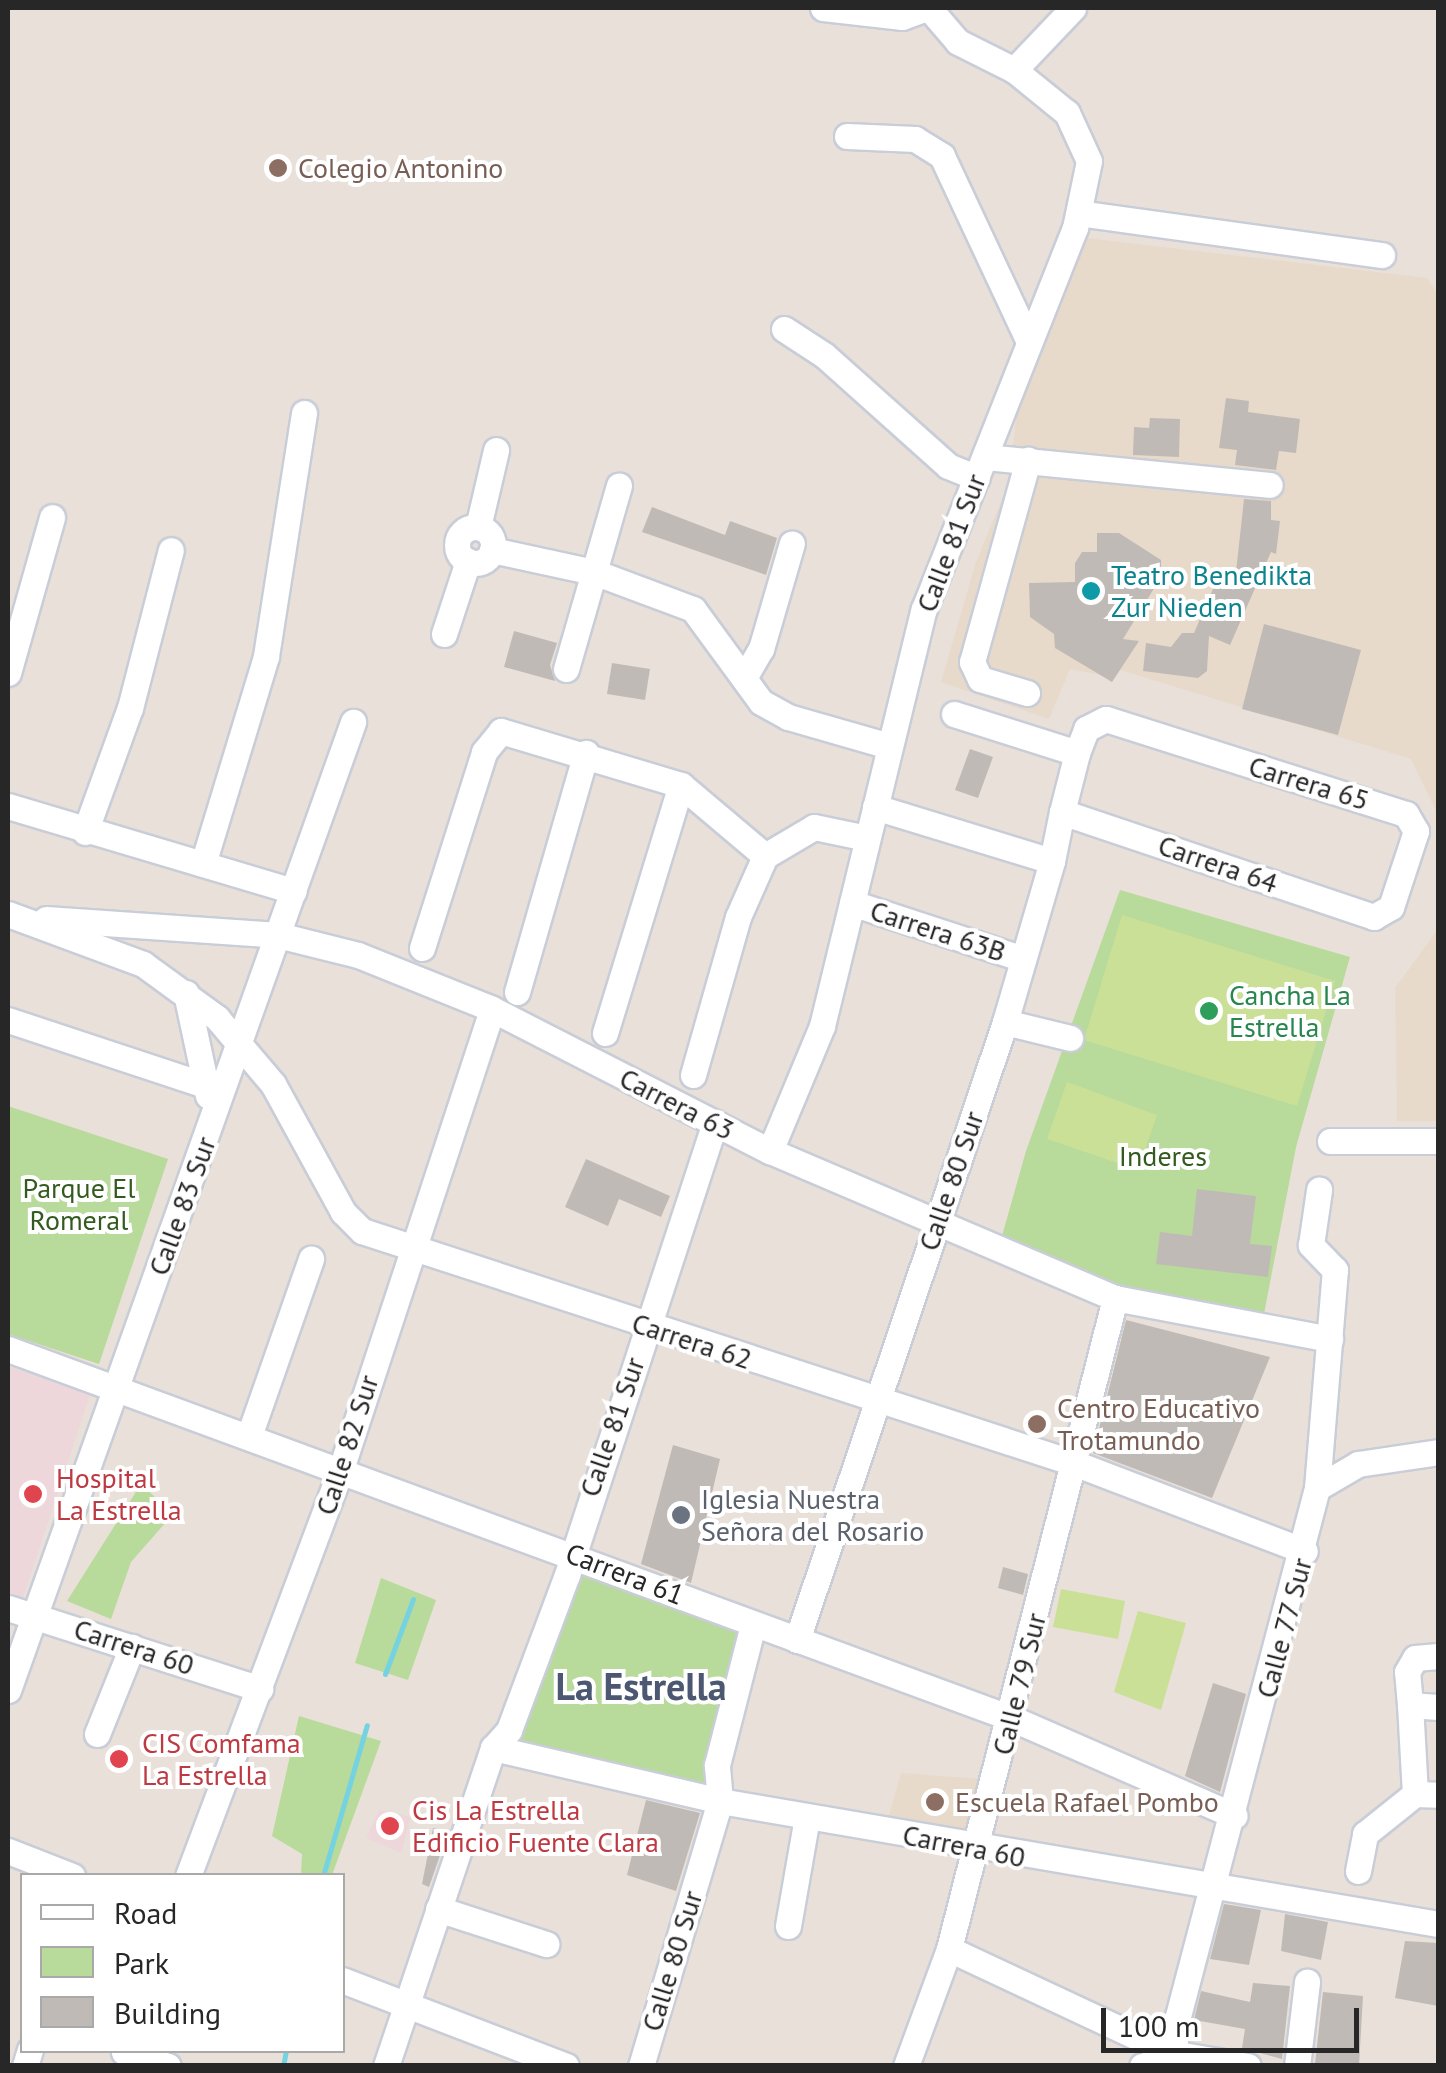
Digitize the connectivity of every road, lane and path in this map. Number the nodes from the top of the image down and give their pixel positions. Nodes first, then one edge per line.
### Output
1 (823, 8) edge
2 (928, 8) edge
3 (1072, 8) edge
4 (1014, 70) junction
5 (848, 136) dead end
6 (1079, 213) junction
7 (1382, 255) dead end
8 (784, 329) dead end
9 (1029, 342) junction
10 (304, 412) dead end
11 (496, 450) dead end
12 (1028, 460) junction
13 (981, 467) junction
14 (619, 485) dead end
15 (1270, 485) dead end
16 (52, 517) dead end
17 (478, 527) junction
18 (792, 543) dead end
19 (171, 550) dead end
20 (492, 550) junction
21 (468, 561) junction
22 (594, 572) junction
23 (444, 634) dead end
24 (566, 670) dead end
25 (8, 674) edge
26 (744, 678) junction
27 (1027, 693) dead end
28 (954, 714) dead end
29 (1094, 720) joint
30 (354, 722) dead end
31 (889, 746) junction
32 (586, 753) junction
33 (1077, 753) junction
34 (681, 784) junction
35 (8, 806) edge
36 (875, 806) junction
37 (1062, 812) junction
38 (85, 832) junction
39 (867, 838) junction
40 (765, 856) junction
41 (1052, 860) junction
42 (203, 864) junction
43 (294, 891) junction
44 (852, 903) junction
45 (12, 916) edge
46 (1374, 916) joint
47 (278, 935) junction
48 (422, 948) dead end
49 (1023, 958) junction
50 (517, 992) dead end
51 (186, 993) junction
52 (492, 1009) junction
53 (8, 1020) edge
54 (1005, 1022) junction
55 (606, 1034) dead end
56 (1070, 1038) dead end
57 (240, 1043) junction
58 (693, 1076) dead end
59 (205, 1085) junction
60 (214, 1115) junction
61 (715, 1123) junction
62 (1330, 1140) dead end
63 (1438, 1141) edge
64 (770, 1151) junction
65 (1318, 1190) dead end
66 (936, 1225) junction
67 (410, 1250) junction
68 (311, 1259) dead end
69 (1115, 1298) junction
70 (647, 1326) junction
71 (1330, 1339) junction
72 (8, 1349) edge
73 (116, 1387) junction
74 (878, 1400) junction
75 (250, 1436) junction
76 (1438, 1452) edge
77 (1074, 1464) junction
78 (341, 1469) junction
79 (1317, 1488) junction
80 (1305, 1551) junction
81 (570, 1552) junction
82 (8, 1608) edge
83 (35, 1614) junction
84 (753, 1625) junction
85 (796, 1640) junction
86 (132, 1646) junction
87 (1438, 1656) edge
88 (260, 1689) junction
89 (8, 1690) edge
90 (1410, 1705) junction
91 (1438, 1707) edge
92 (1011, 1718) junction
93 (97, 1734) dead end
94 (492, 1748) junction
95 (1427, 1794) edge
96 (720, 1801) junction
97 (1235, 1816) junction
98 (807, 1817) junction
99 (976, 1848) junction
100 (8, 1851) edge
101 (1358, 1871) dead end
102 (64, 1873) edge
103 (189, 1873) edge
104 (1215, 1891) junction
105 (438, 1909) junction
106 (1438, 1924) edge
107 (788, 1926) dead end
108 (546, 1944) dead end
109 (950, 1949) junction
110 (345, 1981) edge
111 (1307, 1982) dead end
112 (406, 2005) junction
113 (122, 2056) edge
114 (1172, 2061) edge
115 (168, 2066) edge
116 (386, 2066) edge
117 (566, 2066) edge
118 (641, 2066) edge
119 (906, 2066) edge
120 (1142, 2066) edge
121 (1248, 2066) edge
122 (1297, 2066) edge

1 - 2 street
2 - 4 street, Calle 81 Sur
3 - 4 street
4 - 6 street, Calle 81 Sur
5 - 9 street
6 - 7 street
6 - 9 street, Calle 81 Sur
8 - 13 street
9 - 13 street, Calle 81 Sur
10 - 42 street
11 - 17 street
12 - 13 street
12 - 15 street
12 - 27 street
13 - 31 street, Calle 81 Sur
14 - 22 street
16 - 25 street
17 - 20 street
17 - 21 street
18 - 26 street
19 - 38 street
20 - 21 street
20 - 22 street
21 - 23 street
22 - 24 street
22 - 26 street
26 - 31 street
28 - 33 street
29 - 33 street, Calle 80 Sur
29 - 46 street, Carrera 65
30 - 43 street, Calle 83 Sur
31 - 36 street, Calle 81 Sur
32 - 34 street
32 - 48 street
32 - 50 street
33 - 37 street, Calle 80 Sur
34 - 40 street
34 - 55 street
35 - 38 street
36 - 39 street, Calle 81 Sur
36 - 41 street
37 - 41 street, Calle 80 Sur
37 - 46 street, Carrera 64
38 - 42 street
39 - 40 street
39 - 44 street, Calle 81 Sur
40 - 58 street
41 - 49 street, Calle 80 Sur
42 - 43 street
43 - 47 street, Calle 83 Sur
44 - 49 street, Carrera 63B
44 - 64 street, Calle 81 Sur
45 - 47 street, Carrera 63
45 - 51 street, Carrera 62
47 - 52 street, Carrera 63
47 - 57 street, Calle 83 Sur
49 - 54 street, Calle 80 Sur
51 - 57 street, Carrera 62
51 - 59 street
52 - 61 street, Carrera 63
52 - 67 street, Calle 82 Sur
53 - 59 street
54 - 56 street
54 - 66 street, Calle 80 Sur
57 - 60 street, Calle 83 Sur
57 - 67 street, Carrera 62
59 - 60 street
60 - 73 street, Calle 83 Sur
61 - 64 street, Carrera 63
61 - 70 street, Calle 81 Sur
62 - 63 street
64 - 66 street, Carrera 63
65 - 71 street, Calle 77 Sur
66 - 69 street, Carrera 63
66 - 74 street, Calle 80 Sur
67 - 70 street, Carrera 62
67 - 78 street, Calle 82 Sur
68 - 75 street
69 - 71 street, Carrera 63
69 - 77 street, Calle 79 Sur
70 - 74 street, Carrera 62
70 - 81 street, Calle 81 Sur
71 - 79 street, Calle 77 Sur
72 - 73 street, Carrera 61
73 - 75 street, Carrera 61
73 - 83 street, Calle 83 Sur
74 - 77 street, Carrera 62
74 - 85 street, Calle 80 Sur
75 - 78 street, Carrera 61
76 - 79 street
77 - 80 street, Carrera 62
77 - 92 street, Calle 79 Sur
78 - 81 street, Carrera 61
78 - 88 street, Calle 82 Sur
79 - 80 street, Calle 77 Sur
80 - 97 street, Calle 77 Sur
81 - 84 street, Carrera 61
81 - 94 street, Calle 81 Sur
82 - 83 street, Carrera 60
83 - 86 street, Carrera 60
83 - 89 street, Calle 83 Sur
84 - 85 street, Carrera 61
84 - 96 street, Calle 80 Sur
85 - 92 street, Carrera 61
86 - 88 street, Carrera 60
86 - 93 street
87 - 90 street
88 - 103 street, Calle 82 Sur
90 - 91 street
90 - 95 street
92 - 97 street, Carrera 61
92 - 99 street, Calle 79 Sur
94 - 96 street, Carrera 60
94 - 105 street, Calle 81 Sur
95 - 101 street
96 - 98 street, Carrera 60
96 - 118 street, Calle 80 Sur
97 - 104 street, Calle 77 Sur
98 - 99 street, Carrera 60
98 - 107 street
99 - 104 street, Carrera 60
99 - 109 street, Calle 79 Sur
100 - 102 street
104 - 106 street, Carrera 60
104 - 114 street, Calle 77 Sur
105 - 108 street
105 - 112 street, Calle 81 Sur
109 - 114 street
109 - 119 street, Calle 79 Sur
110 - 112 street
111 - 122 street
112 - 116 street, Calle 81 Sur
112 - 117 street
113 - 115 street
114 - 120 street
114 - 121 street

